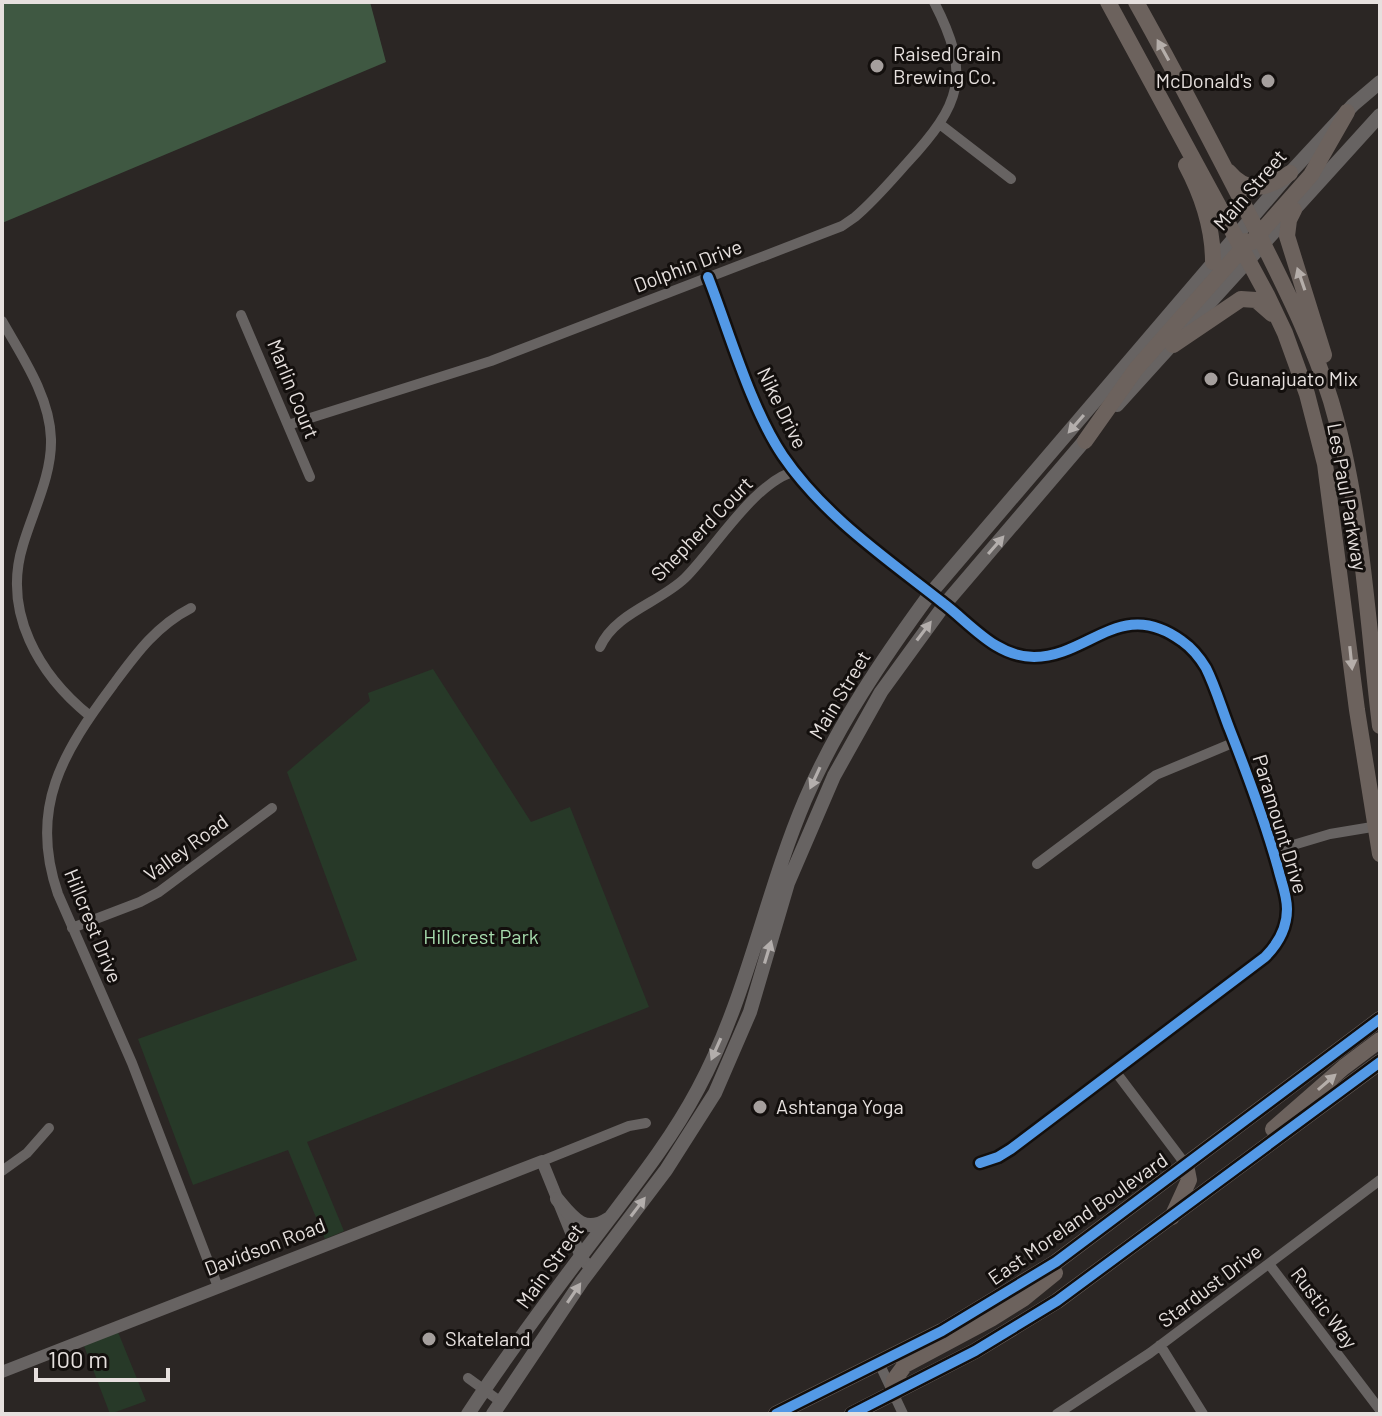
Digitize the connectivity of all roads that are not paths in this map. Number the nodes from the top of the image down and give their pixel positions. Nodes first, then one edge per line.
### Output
1 (934, 2) edge
2 (1108, 2) edge
3 (1136, 2) edge
4 (1142, 64) junction
5 (1380, 82) edge
6 (1380, 106) edge
7 (1352, 107) junction
8 (1380, 115) edge
9 (941, 125) junction
10 (1226, 168) junction
11 (1290, 173) junction
12 (1011, 179) dead end
13 (1320, 181) junction
14 (1294, 210) junction
15 (1250, 243) junction
16 (1213, 262) junction
17 (708, 277) junction
18 (241, 315) dead end
19 (2, 321) edge
20 (1279, 322) junction
21 (1173, 345) junction
22 (1323, 377) junction
23 (288, 425) junction
24 (1085, 441) junction
25 (796, 471) junction
26 (310, 477) dead end
27 (1333, 513) junction
28 (930, 594) junction
29 (1372, 598) edge
30 (945, 604) junction
31 (1344, 605) junction
32 (191, 608) dead end
33 (600, 647) dead end
34 (871, 680) junction
35 (90, 716) junction
36 (1379, 719) edge
37 (854, 739) junction
38 (1235, 742) junction
39 (272, 808) dead end
40 (1377, 826) edge
41 (1273, 851) junction
42 (1380, 854) edge
43 (1037, 864) dead end
44 (72, 928) junction
45 (740, 986) junction
46 (756, 991) junction
47 (730, 1016) junction
48 (1380, 1019) edge
49 (746, 1021) junction
50 (1380, 1040) edge
51 (1380, 1062) edge
52 (1115, 1071) junction
53 (699, 1087) junction
54 (715, 1093) junction
55 (646, 1123) dead end
56 (49, 1128) dead end
57 (542, 1161) junction
58 (980, 1163) dead end
59 (1186, 1165) junction
60 (2, 1171) edge
61 (1231, 1174) junction
62 (1378, 1185) edge
63 (557, 1199) junction
64 (611, 1216) junction
65 (1172, 1218) junction
66 (1099, 1231) junction
67 (586, 1263) junction
68 (1269, 1264) junction
69 (218, 1287) junction
70 (1160, 1345) junction
71 (879, 1363) junction
72 (2, 1372) edge
73 (468, 1378) dead end
74 (484, 1389) junction
75 (893, 1394) junction
76 (497, 1408) edge
77 (1380, 1410) edge
78 (782, 1412) edge
79 (468, 1414) edge
80 (852, 1414) edge
81 (903, 1414) edge
82 (1057, 1414) edge
83 (1203, 1414) edge

1 - 9 street, Dolphin Drive
2 - 4 main road, Les Paul Parkway
10 -> 3 main road, Les Paul Parkway
4 - 15 main road, Les Paul Parkway
4 - 16 main road
5 - 7 main road, Main Street
6 - 7 main road
7 - 11 main road, Main Street
7 - 13 main road
7 - 15 main road
8 - 13 main road, Main Street
9 - 12 street
9 - 17 street, Dolphin Drive
10 - 11 main road
10 - 15 main road, Les Paul Parkway
11 - 15 main road, Main Street
13 - 14 main road, Main Street
14 - 15 main road, Main Street
22 -> 14 main road
15 - 16 main road, Main Street
15 - 20 main road, Les Paul Parkway
15 - 21 main road, Main Street
15 - 22 main road, Les Paul Parkway
15 - 24 main road
16 -> 28 main road, Main Street
17 - 23 street, Dolphin Drive
17 - 25 street, Nike Drive
18 - 23 street, Marlin Court
19 - 35 street
20 - 21 main road
20 - 27 main road, Les Paul Parkway
21 - 24 main road, Main Street
22 - 29 main road, Les Paul Parkway
23 - 26 street, Marlin Court
30 -> 24 main road, Main Street
25 - 28 street, Nike Drive
25 - 33 street, Shepherd Court
27 - 29 main road
27 - 31 main road, Les Paul Parkway
28 - 30 street, Paramount Drive
28 - 34 main road, Main Street
29 - 36 main road, Les Paul Parkway
37 -> 30 main road, Main Street
30 - 38 street, Paramount Drive
31 - 36 main road
31 -> 40 main road, Les Paul Parkway
32 - 35 street, Hillcrest Drive
34 - 37 main road
34 -> 45 main road, Main Street
35 - 44 street, Hillcrest Drive
46 -> 37 main road, Main Street
38 - 41 street, Paramount Drive
38 - 43 street
39 - 44 street, Valley Road
40 - 41 street
40 - 42 main road, Les Paul Parkway
41 - 52 street, Paramount Drive
44 - 69 street, Hillcrest Drive
45 - 46 main road
45 - 47 main road, Main Street
46 - 49 main road, Main Street
47 - 49 main road
47 -> 53 main road, Main Street
48 - 59 main road, East Moreland Boulevard
49 - 54 main road, Main Street
61 -> 50 main road
51 - 61 main road
52 - 58 street, Paramount Drive
52 - 59 street
53 - 54 main road
53 - 64 main road, Main Street
67 -> 54 main road, Main Street
55 - 57 street, Davidson Road
56 - 60 street
57 - 63 street
57 - 69 street, Davidson Road
59 - 65 main road
59 - 66 main road, East Moreland Boulevard
61 - 65 main road
62 - 68 street, Stardust Drive
63 - 64 main road
63 - 67 street
64 - 67 main road, Main Street
65 - 75 main road
66 - 71 main road, East Moreland Boulevard
66 - 75 main road
67 - 74 main road, Main Street
76 -> 67 main road, Main Street
68 - 70 street, Stardust Drive
68 - 77 street, Rustic Way
69 - 72 street, Davidson Road
70 - 82 street, Stardust Drive
70 - 83 street
71 - 75 street
71 - 78 main road, East Moreland Boulevard
73 - 74 street
74 - 76 street
74 - 79 main road, Main Street
75 - 80 main road
75 - 81 street

